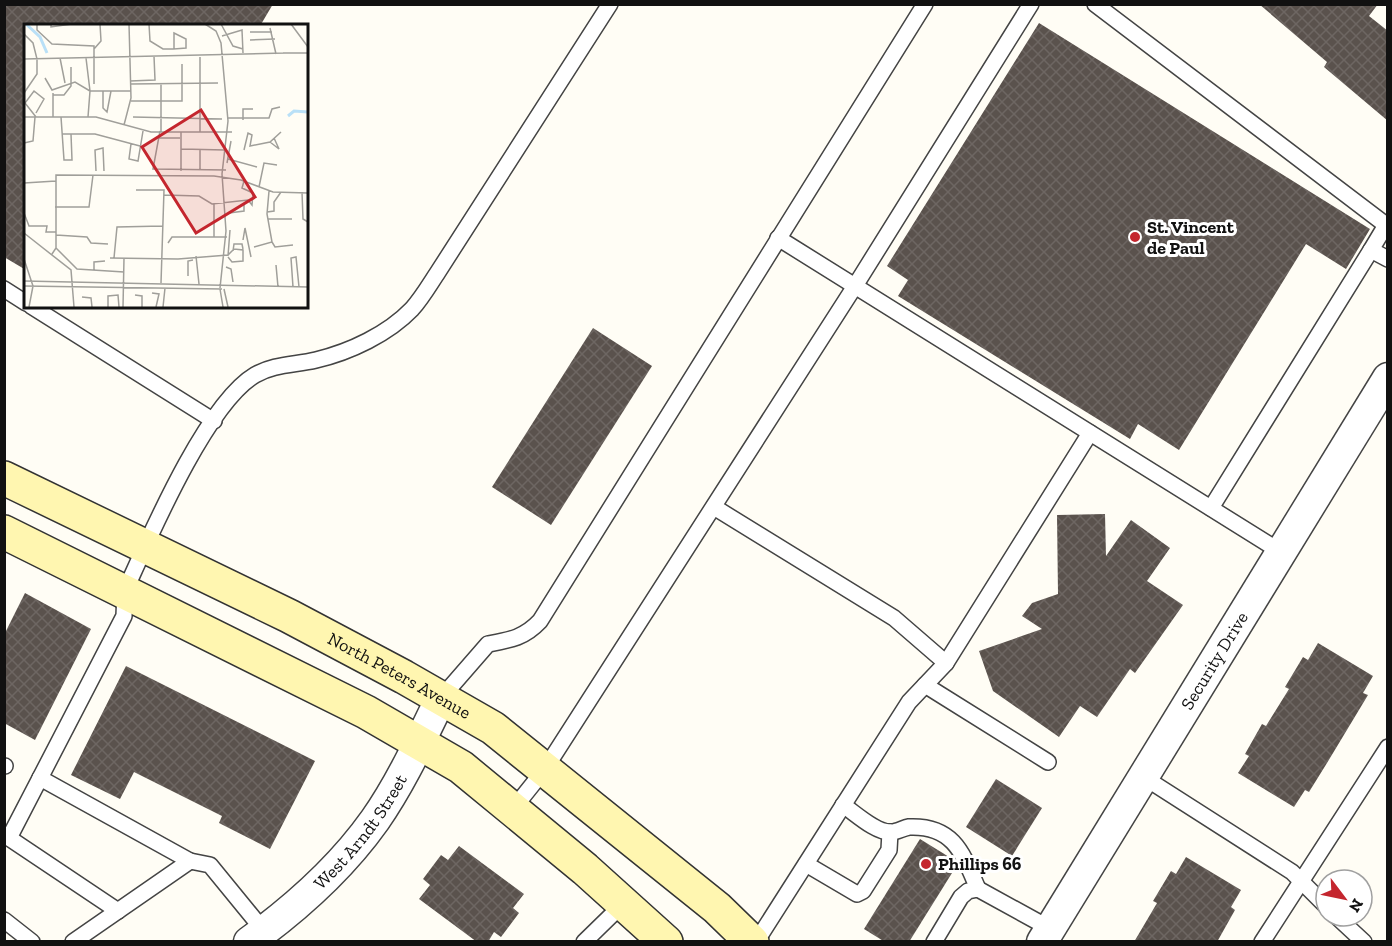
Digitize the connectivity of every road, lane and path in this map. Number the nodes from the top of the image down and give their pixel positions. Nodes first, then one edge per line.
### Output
1 (610, 4) edge
2 (925, 4) edge
3 (1031, 4) edge
4 (1095, 4) edge
5 (778, 238) junction
6 (1371, 250) junction
7 (1388, 259) edge
8 (855, 286) junction
9 (4, 289) edge
10 (24, 302) edge
11 (34, 308) edge
12 (1388, 378) edge
13 (214, 421) junction
14 (1090, 433) junction
15 (4, 478) edge
16 (714, 507) junction
17 (1211, 508) junction
18 (4, 532) edge
19 (145, 546) junction
20 (1281, 552) junction
21 (125, 591) junction
22 (946, 663) junction
23 (925, 685) junction
24 (441, 699) junction
25 (419, 743) junction
26 (1388, 747) edge
27 (1048, 762) dead end
28 (545, 769) junction
29 (1142, 777) junction
30 (40, 778) junction
31 (843, 805) junction
32 (513, 809) junction
33 (890, 832) junction
34 (7, 836) edge
35 (190, 861) junction
36 (806, 864) junction
37 (1302, 882) junction
38 (978, 889) junction
39 (1314, 894) edge
40 (624, 903) junction
41 (118, 911) junction
42 (4, 920) edge
43 (1349, 928) edge
44 (1046, 935) edge
45 (256, 936) edge
46 (32, 942) edge
47 (73, 942) edge
48 (584, 942) edge
49 (666, 942) edge
50 (752, 942) edge
51 (756, 942) edge
52 (934, 942) edge
53 (1262, 942) edge
54 (1364, 942) edge

1 - 13 lane
2 - 5 lane
3 - 8 lane
4 - 6 lane
5 - 8 lane
5 - 24 lane
6 - 7 lane
6 - 17 lane
8 - 14 lane
8 - 16 lane
9 - 10 lane
11 - 13 lane
12 - 20 street, Security Drive
13 - 19 lane
14 - 17 lane
14 - 22 lane
15 - 19 main road, North Peters Avenue
16 - 22 lane
16 - 28 lane
17 - 20 lane
18 - 21 main road
19 - 21 lane
19 - 24 main road, North Peters Avenue
20 - 29 street, Security Drive
21 - 25 main road
21 - 30 lane
22 - 23 lane
23 - 27 lane
23 - 31 lane
24 - 25 street, West Arndt Street
24 - 28 main road, North Peters Avenue
25 - 32 main road
25 - 45 street, West Arndt Street
26 - 37 lane
28 - 32 lane
28 - 50 main road, North Peters Avenue
29 - 37 lane
29 - 44 street, Security Drive
30 - 34 lane
30 - 35 lane
31 - 33 lane
31 - 36 lane
32 - 40 main road
33 - 36 lane
33 - 38 lane
34 - 41 lane
35 - 41 lane
35 - 45 lane
36 - 51 lane
37 - 39 lane
37 - 53 lane
38 - 44 lane
38 - 52 lane
40 - 48 lane
40 - 49 main road
41 - 47 lane
42 - 46 lane
43 - 54 lane

